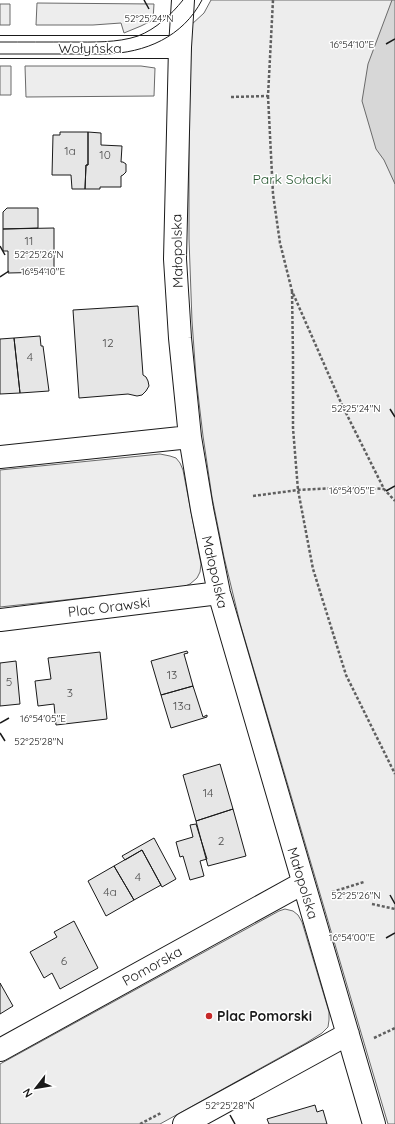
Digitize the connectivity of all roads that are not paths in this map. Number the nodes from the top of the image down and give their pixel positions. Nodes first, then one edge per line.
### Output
1 (183, 0) edge
2 (0, 47) edge
3 (180, 48) junction
4 (190, 437) junction
5 (0, 457) edge
6 (219, 593) junction
7 (0, 620) edge
8 (306, 891) junction
9 (348, 1034) junction
10 (0, 1050) edge
11 (184, 1124) edge
12 (374, 1124) edge

1 - 3 street, Małopolska
2 - 3 street, Wołyńska
3 - 4 street, Małopolska
4 - 5 street
4 - 6 street, Małopolska
6 - 7 street, Plac Orawski
6 - 8 street, Małopolska
8 - 9 street, Małopolska
8 - 10 street, Pomorska
9 - 11 street
9 - 12 street, Małopolska

